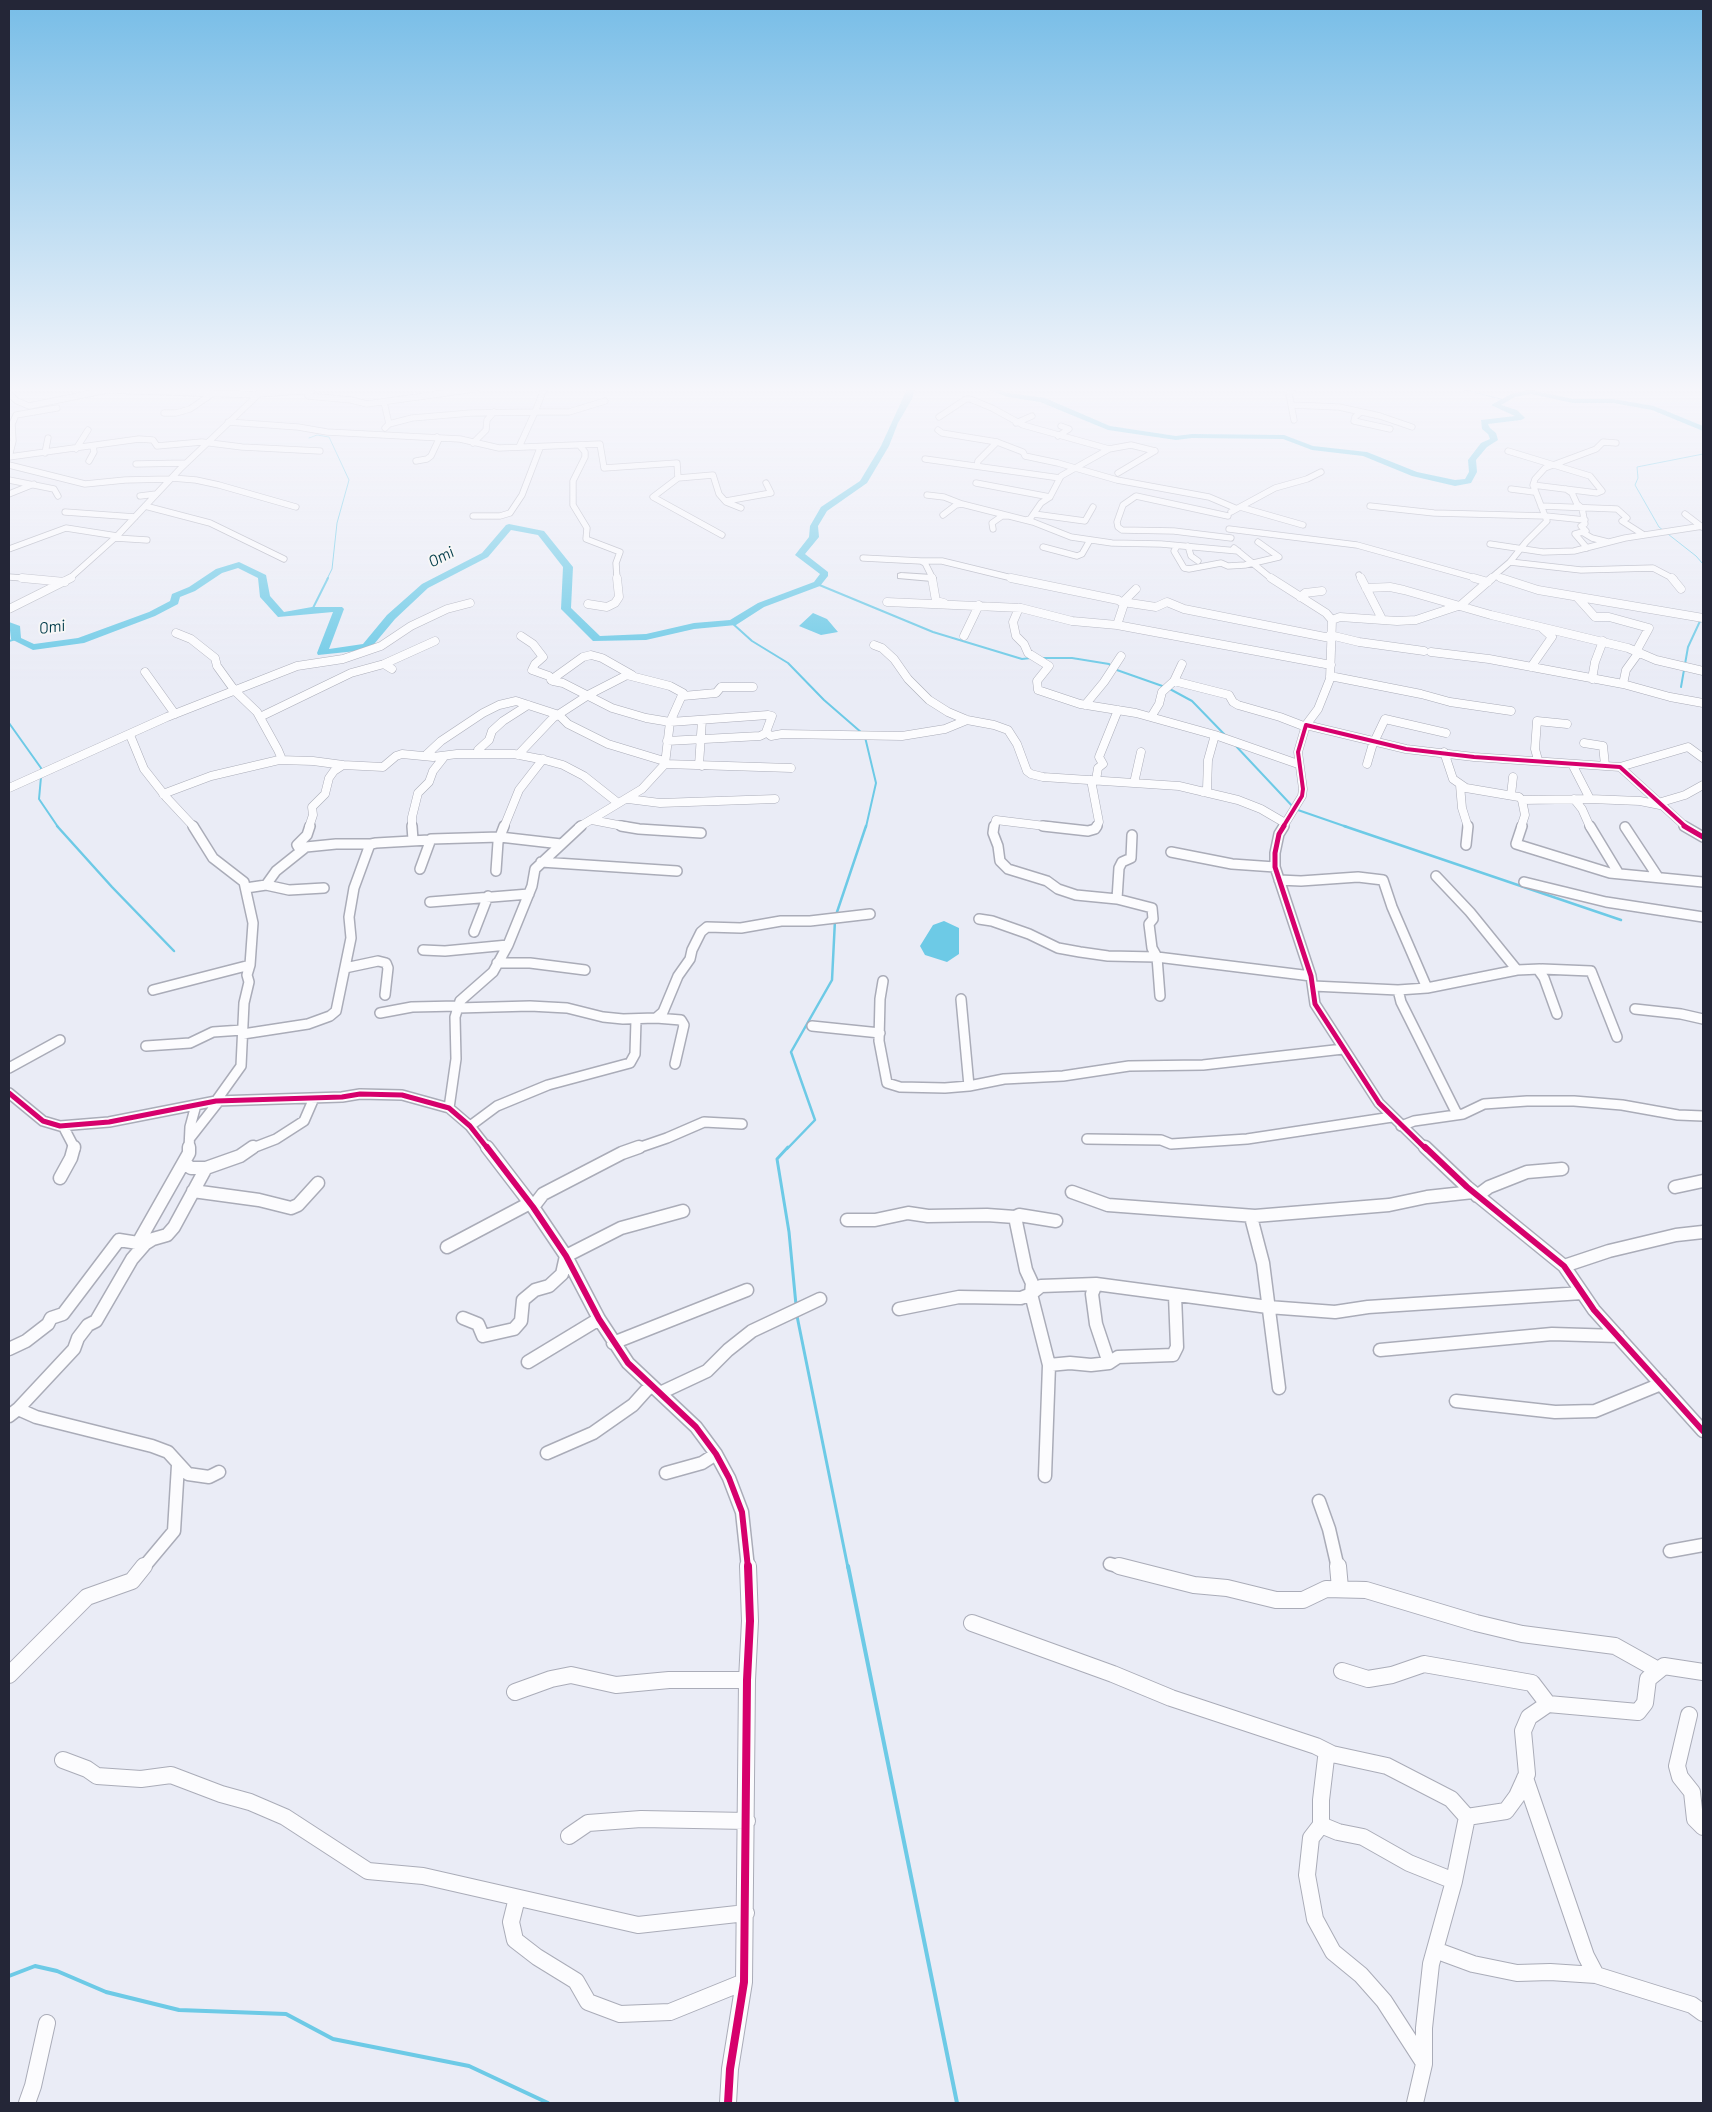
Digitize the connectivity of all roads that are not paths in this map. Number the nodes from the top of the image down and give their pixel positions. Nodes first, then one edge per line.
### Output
1 (25, 488) edge
2 (48, 488) edge
3 (162, 488) edge
4 (228, 488) edge
5 (524, 488) edge
6 (573, 488) edge
7 (667, 488) edge
8 (717, 488) edge
9 (768, 488) edge
10 (997, 488) edge
11 (1056, 488) edge
12 (1158, 488) edge
13 (1277, 488) edge
14 (1533, 488) edge
15 (1550, 488) edge
16 (1599, 488) edge
17 (1511, 489) dead end
18 (1566, 490) junction
19 (1534, 492) junction
20 (9, 494) edge
21 (156, 494) junction
22 (927, 495) dead end
23 (58, 496) dead end
24 (140, 496) dead end
25 (1050, 497) junction
26 (725, 501) junction
27 (962, 504) junction
28 (145, 506) junction
29 (1370, 506) dead end
30 (1541, 506) junction
31 (296, 507) dead end
32 (1093, 507) dead end
33 (741, 508) dead end
34 (1237, 508) junction
35 (1582, 508) junction
36 (65, 512) dead end
37 (1685, 514) dead end
38 (943, 515) dead end
39 (473, 516) dead end
40 (1009, 516) junction
41 (1228, 516) junction
42 (1546, 516) junction
43 (135, 517) junction
44 (1031, 519) junction
45 (1585, 520) junction
46 (1183, 523) dead end
47 (1304, 525) dead end
48 (1703, 526) edge
49 (993, 529) dead end
50 (1229, 529) junction
51 (1186, 532) junction
52 (1582, 532) junction
53 (722, 535) dead end
54 (1644, 535) junction
55 (116, 537) junction
56 (1231, 538) junction
57 (147, 540) dead end
58 (1090, 540) junction
59 (1258, 542) dead end
60 (1608, 542) junction
61 (1490, 544) dead end
62 (1177, 546) junction
63 (1188, 546) junction
64 (1043, 547) dead end
65 (1587, 548) junction
66 (9, 549) edge
67 (1520, 549) junction
68 (1212, 550) junction
69 (1238, 551) junction
70 (895, 552) dead end
71 (1191, 556) junction
72 (863, 558) dead end
73 (1179, 558) junction
74 (284, 559) dead end
75 (898, 559) junction
76 (921, 561) junction
77 (1198, 561) dead end
78 (1510, 562) junction
79 (1251, 563) junction
80 (1225, 565) junction
81 (902, 576) dead end
82 (1359, 576) dead end
83 (1494, 576) junction
84 (9, 577) edge
85 (932, 578) junction
86 (1530, 579) dead end
87 (66, 582) junction
88 (1488, 582) junction
89 (1515, 584) junction
90 (1366, 588) junction
91 (1136, 589) dead end
92 (1680, 589) dead end
93 (1322, 590) dead end
94 (1284, 596) dead end
95 (1298, 596) junction
96 (1577, 597) junction
97 (887, 602) dead end
98 (1123, 602) junction
99 (470, 603) dead end
100 (588, 604) dead end
101 (945, 604) junction
102 (978, 605) junction
103 (1461, 605) junction
104 (1019, 608) junction
105 (1356, 608) dead end
106 (9, 609) edge
107 (1326, 613) junction
108 (1340, 617) junction
109 (1363, 618) junction
110 (1703, 618) edge
111 (1382, 619) junction
112 (1332, 620) junction
113 (1117, 625) junction
114 (1538, 626) junction
115 (176, 633) dead end
116 (521, 636) dead end
117 (964, 636) dead end
118 (1330, 637) junction
119 (435, 641) dead end
120 (1603, 641) junction
121 (874, 645) dead end
122 (1639, 652) junction
123 (1122, 656) dead end
124 (384, 664) junction
125 (1182, 664) dead end
126 (1331, 665) junction
127 (1531, 667) junction
128 (392, 669) dead end
129 (1703, 671) edge
130 (145, 672) dead end
131 (632, 675) junction
132 (1330, 676) junction
133 (1592, 679) junction
134 (551, 680) junction
135 (1174, 681) junction
136 (1623, 684) junction
137 (753, 687) dead end
138 (235, 691) junction
139 (587, 696) junction
140 (683, 696) junction
141 (1703, 703) edge
142 (528, 704) junction
143 (1085, 705) junction
144 (1118, 710) junction
145 (1511, 711) dead end
146 (175, 714) junction
147 (559, 715) junction
148 (260, 717) junction
149 (1151, 717) junction
150 (702, 720) junction
151 (966, 720) junction
152 (670, 722) junction
153 (1567, 724) dead end
154 (1306, 726) junction
155 (766, 733) junction
156 (1446, 733) dead end
157 (130, 735) junction
158 (1215, 735) junction
159 (700, 738) junction
160 (1375, 740) junction
161 (666, 741) junction
162 (1584, 743) dead end
163 (1141, 752) dead end
164 (1444, 752) junction
165 (479, 754) junction
166 (426, 755) junction
167 (518, 755) junction
168 (444, 757) junction
169 (1703, 758) edge
170 (543, 759) junction
171 (279, 760) junction
172 (1538, 760) junction
173 (664, 762) junction
174 (1298, 764) junction
175 (1367, 764) dead end
176 (1572, 764) junction
177 (343, 765) junction
178 (1605, 765) junction
179 (702, 766) junction
180 (1620, 767) junction
181 (791, 768) dead end
182 (1513, 777) dead end
183 (1094, 780) junction
184 (1134, 783) junction
185 (1703, 784) edge
186 (1460, 785) junction
187 (9, 788) edge
188 (1204, 792) junction
189 (163, 794) junction
190 (1512, 795) junction
191 (1590, 798) junction
192 (628, 799) junction
193 (775, 799) dead end
194 (1574, 799) junction
195 (1522, 800) junction
196 (618, 803) junction
197 (1659, 804) junction
198 (592, 820) junction
199 (1284, 823) junction
200 (1625, 827) dead end
201 (701, 833) dead end
202 (1132, 835) dead end
203 (1703, 836) edge
204 (500, 837) junction
205 (413, 840) junction
206 (429, 840) junction
207 (371, 844) junction
208 (562, 844) junction
209 (1466, 845) dead end
210 (300, 850) junction
211 (1171, 852) dead end
212 (541, 862) junction
213 (1275, 867) junction
214 (420, 869) dead end
215 (496, 871) dead end
216 (677, 871) dead end
217 (1619, 874) junction
218 (1436, 876) dead end
219 (1658, 877) junction
220 (1279, 880) junction
221 (1524, 882) dead end
222 (1703, 882) edge
223 (266, 885) junction
224 (246, 888) junction
225 (324, 888) dead end
226 (529, 894) junction
227 (488, 896) junction
228 (1117, 899) junction
229 (430, 902) dead end
230 (870, 914) dead end
231 (1703, 917) edge
232 (979, 919) dead end
233 (474, 932) dead end
234 (508, 945) junction
235 (423, 950) dead end
236 (1157, 957) junction
237 (497, 962) junction
238 (250, 965) junction
239 (345, 968) junction
240 (1540, 969) junction
241 (585, 970) dead end
242 (1518, 970) junction
243 (1311, 976) junction
244 (883, 981) dead end
245 (1313, 986) junction
246 (1427, 988) junction
247 (153, 990) dead end
248 (1398, 990) junction
249 (385, 996) dead end
250 (1160, 996) dead end
251 (961, 999) dead end
252 (458, 1007) junction
253 (1635, 1010) dead end
254 (380, 1013) dead end
255 (1557, 1014) dead end
256 (656, 1018) junction
257 (1703, 1019) edge
258 (636, 1020) junction
259 (812, 1026) dead end
260 (243, 1032) junction
261 (880, 1034) junction
262 (1617, 1037) dead end
263 (60, 1040) dead end
264 (146, 1046) dead end
265 (1343, 1049) junction
266 (675, 1064) dead end
267 (9, 1068) edge
268 (969, 1086) junction
269 (9, 1093) edge
270 (314, 1098) junction
271 (217, 1101) junction
272 (196, 1105) junction
273 (449, 1108) junction
274 (1458, 1114) junction
275 (1703, 1116) edge
276 (1392, 1117) junction
277 (742, 1124) dead end
278 (63, 1126) junction
279 (470, 1126) junction
280 (1401, 1126) junction
281 (1087, 1139) dead end
282 (189, 1140) junction
283 (184, 1163) junction
284 (206, 1168) junction
285 (1562, 1169) dead end
286 (60, 1178) dead end
287 (1703, 1181) edge
288 (318, 1183) dead end
289 (1675, 1187) dead end
290 (193, 1191) junction
291 (1072, 1192) dead end
292 (1475, 1194) junction
293 (531, 1205) junction
294 (684, 1211) dead end
295 (1255, 1216) junction
296 (1016, 1217) junction
297 (847, 1220) dead end
298 (1056, 1221) dead end
299 (1703, 1232) edge
300 (447, 1247) dead end
301 (566, 1256) junction
302 (1564, 1266) junction
303 (1096, 1284) junction
304 (1035, 1288) junction
305 (747, 1290) dead end
306 (1582, 1292) junction
307 (1174, 1295) junction
308 (820, 1300) dead end
309 (1268, 1307) junction
310 (899, 1308) dead end
311 (463, 1318) dead end
312 (599, 1319) junction
313 (1618, 1336) junction
314 (613, 1343) junction
315 (9, 1349) edge
316 (1380, 1350) dead end
317 (528, 1362) dead end
318 (1109, 1363) junction
319 (1049, 1366) junction
320 (1661, 1384) junction
321 (1279, 1388) dead end
322 (655, 1389) junction
323 (1456, 1401) dead end
324 (13, 1412) edge
325 (1703, 1431) edge
326 (548, 1454) dead end
327 (716, 1454) junction
328 (178, 1465) junction
329 (219, 1472) dead end
330 (666, 1473) dead end
331 (1045, 1476) dead end
332 (1320, 1500) dead end
333 (1703, 1545) edge
334 (1670, 1551) dead end
335 (1110, 1564) dead end
336 (1340, 1588) junction
337 (972, 1623) dead end
338 (1658, 1670) junction
339 (1342, 1671) dead end
340 (1703, 1672) edge
341 (9, 1675) edge
342 (747, 1680) junction
343 (515, 1692) dead end
344 (1548, 1704) junction
345 (1689, 1715) dead end
346 (1332, 1754) junction
347 (63, 1760) dead end
348 (1525, 1778) junction
349 (1467, 1817) junction
350 (747, 1821) junction
351 (1321, 1825) junction
352 (1703, 1827) edge
353 (569, 1836) dead end
354 (1454, 1881) junction
355 (517, 1898) junction
356 (746, 1913) junction
357 (1435, 1950) junction
358 (1596, 1975) junction
359 (744, 1982) junction
360 (1703, 2013) edge
361 (47, 2023) dead end
362 (1424, 2064) junction
363 (27, 2103) edge
364 (728, 2103) edge
365 (1415, 2103) edge

1 - 20 street
2 - 23 street
3 - 21 street
4 - 31 street
5 - 39 street
6 - 100 street
7 - 53 street
8 - 26 street
9 - 26 street
10 - 25 street
11 - 25 street
12 - 34 street
13 - 34 street
14 - 19 street
15 - 18 street
16 - 18 street
17 - 19 street
18 - 35 street
19 - 30 street
21 - 24 street
21 - 28 street
22 - 27 street
25 - 44 street
26 - 33 street
27 - 38 street
27 - 40 street
28 - 43 street
28 - 74 street
29 - 42 street
30 - 35 street
30 - 42 street
32 - 44 street
34 - 41 street
34 - 47 street
35 - 45 street
35 - 54 street
36 - 43 street
37 - 48 street
40 - 44 street
40 - 49 street
41 - 50 street
41 - 51 street
42 - 45 street
42 - 67 street
43 - 55 street
44 - 58 street
45 - 52 street
46 - 51 street
48 - 54 street
50 - 56 street
50 - 88 street
51 - 56 street
52 - 60 street
52 - 65 street
54 - 60 street
55 - 57 street
55 - 66 street
55 - 87 street
56 - 69 street
58 - 62 street
58 - 64 street
59 - 79 street
60 - 65 street
61 - 67 street
62 - 63 street
62 - 73 street
63 - 68 street
63 - 71 street
65 - 67 street
67 - 78 street
68 - 69 street
68 - 80 street
69 - 79 street
70 - 75 street
71 - 73 street
71 - 77 street
72 - 75 street
73 - 80 street
75 - 76 street
76 - 85 street
76 - 98 street
78 - 83 street
78 - 92 street
79 - 80 street
79 - 95 street
81 - 85 street
82 - 90 street
83 - 88 street
83 - 89 street
84 - 87 street
85 - 101 street
86 - 89 street
87 - 106 street
88 - 103 street
89 - 96 street
90 - 103 street
90 - 111 street
91 - 98 street
93 - 95 street
94 - 95 street
95 - 107 street
96 - 110 street
96 - 122 street
97 - 101 street
98 - 113 street
98 - 118 street
99 - 138 street
101 - 102 street
102 - 104 street
102 - 117 street
103 - 111 street
103 - 114 street
104 - 113 street
104 - 143 street
105 - 109 street
107 - 108 street
107 - 112 street
108 - 109 street
108 - 112 street
109 - 111 street
112 - 118 street
113 - 126 street
114 - 120 street
114 - 127 street
115 - 138 street
116 - 134 street
118 - 126 street
118 - 127 street
119 - 124 street
120 - 122 street
120 - 133 street
121 - 151 street
122 - 129 street
122 - 136 street
123 - 143 street
124 - 128 street
124 - 148 street
125 - 135 street
126 - 132 street
127 - 133 street
130 - 146 street
131 - 134 street
131 - 139 street
131 - 140 street
132 - 145 street
132 - 154 street
133 - 136 street
134 - 139 street
135 - 149 street
135 - 154 street
136 - 141 street
137 - 140 street
138 - 146 street
138 - 148 street
139 - 147 street
139 - 152 street
140 - 152 street
142 - 147 street
142 - 165 street
142 - 166 street
143 - 144 street
144 - 149 street
144 - 183 street
146 - 157 street
147 - 167 street
147 - 173 street
148 - 171 street
149 - 158 street
150 - 152 street
150 - 155 street
150 - 159 street
151 - 155 street
151 - 183 street
152 - 161 street
153 - 172 street
154 - 160 street
154 - 174 street
155 - 159 street
156 - 160 street
157 - 187 street
157 - 189 street
158 - 174 street
158 - 188 street
159 - 161 street
159 - 179 street
160 - 164 street
160 - 175 street
161 - 173 street
162 - 178 street
163 - 184 street
164 - 172 street
164 - 186 street
165 - 167 street
165 - 168 street
166 - 168 street
166 - 177 street
167 - 170 street
168 - 205 street
169 - 180 street
170 - 196 street
170 - 204 street
171 - 177 street
171 - 189 street
172 - 176 street
173 - 179 street
173 - 192 street
174 - 199 street
176 - 178 street
176 - 191 street
177 - 210 street
178 - 180 street
179 - 181 street
180 - 197 street
182 - 190 street
183 - 184 street
183 - 228 street
184 - 188 street
185 - 197 street
186 - 190 street
186 - 209 street
188 - 199 street
189 - 224 street
190 - 195 street
191 - 194 street
191 - 197 street
192 - 193 street
192 - 196 street
194 - 195 street
194 - 217 street
195 - 217 street
196 - 198 street
197 - 203 street
198 - 201 street
198 - 208 street
199 - 213 street
200 - 219 street
202 - 228 street
204 - 206 street
204 - 208 street
204 - 215 street
205 - 206 street
205 - 207 street
206 - 214 street
207 - 210 street
207 - 239 street
208 - 212 street
210 - 223 street
211 - 213 street
212 - 216 street
212 - 226 street
213 - 220 street
217 - 219 street
218 - 242 street
219 - 222 street
220 - 243 street
220 - 246 street
221 - 231 street
223 - 224 street
223 - 225 street
224 - 238 street
226 - 227 street
226 - 234 street
227 - 229 street
227 - 233 street
228 - 236 street
230 - 256 street
232 - 236 street
234 - 235 street
234 - 237 street
236 - 243 street
236 - 250 street
237 - 241 street
237 - 252 street
238 - 247 street
238 - 260 street
239 - 249 street
239 - 260 street
240 - 242 street
240 - 255 street
240 - 262 street
242 - 246 street
243 - 245 street
244 - 261 street
245 - 248 street
245 - 265 street
246 - 248 street
248 - 274 street
251 - 268 street
252 - 254 street
252 - 258 street
252 - 273 street
253 - 257 street
256 - 258 street
256 - 266 street
258 - 279 street
259 - 261 street
260 - 264 street
260 - 271 street
261 - 268 street
263 - 267 street
265 - 268 street
265 - 276 street
269 - 278 street
270 - 271 street
270 - 273 street
270 - 284 street
271 - 272 street
271 - 282 street
272 - 278 street
272 - 282 street
273 - 279 street
274 - 275 street
274 - 280 street
276 - 280 street
276 - 281 street
277 - 293 street
278 - 286 street
279 - 293 street
280 - 292 street
282 - 283 street
283 - 284 street
283 - 315 street
284 - 290 street
285 - 292 street
287 - 289 street
288 - 290 street
290 - 324 street
291 - 295 street
292 - 295 street
292 - 302 street
293 - 300 street
293 - 301 street
294 - 301 street
295 - 309 street
296 - 297 street
296 - 298 street
296 - 304 street
299 - 302 street
301 - 311 street
301 - 312 street
302 - 306 street
303 - 304 street
303 - 307 street
303 - 318 street
304 - 310 street
304 - 319 street
305 - 314 street
306 - 309 street
306 - 313 street
307 - 309 street
307 - 318 street
308 - 322 street
309 - 321 street
312 - 314 street
312 - 317 street
313 - 316 street
313 - 320 street
314 - 322 street
318 - 319 street
319 - 331 street
320 - 323 street
320 - 325 street
322 - 326 street
322 - 327 street
324 - 328 street
327 - 330 street
327 - 342 street
328 - 329 street
328 - 341 street
332 - 336 street
333 - 334 street
335 - 336 street
336 - 338 street
337 - 346 street
338 - 340 street
338 - 344 street
339 - 344 street
342 - 343 street
342 - 350 street
344 - 348 street
345 - 352 street
346 - 349 street
346 - 351 street
347 - 355 street
348 - 349 street
348 - 358 street
349 - 354 street
350 - 353 street
350 - 356 street
351 - 354 street
351 - 362 street
354 - 357 street
355 - 356 street
355 - 359 street
356 - 359 street
357 - 358 street
357 - 362 street
358 - 360 street
359 - 364 street
361 - 363 street
362 - 365 street

